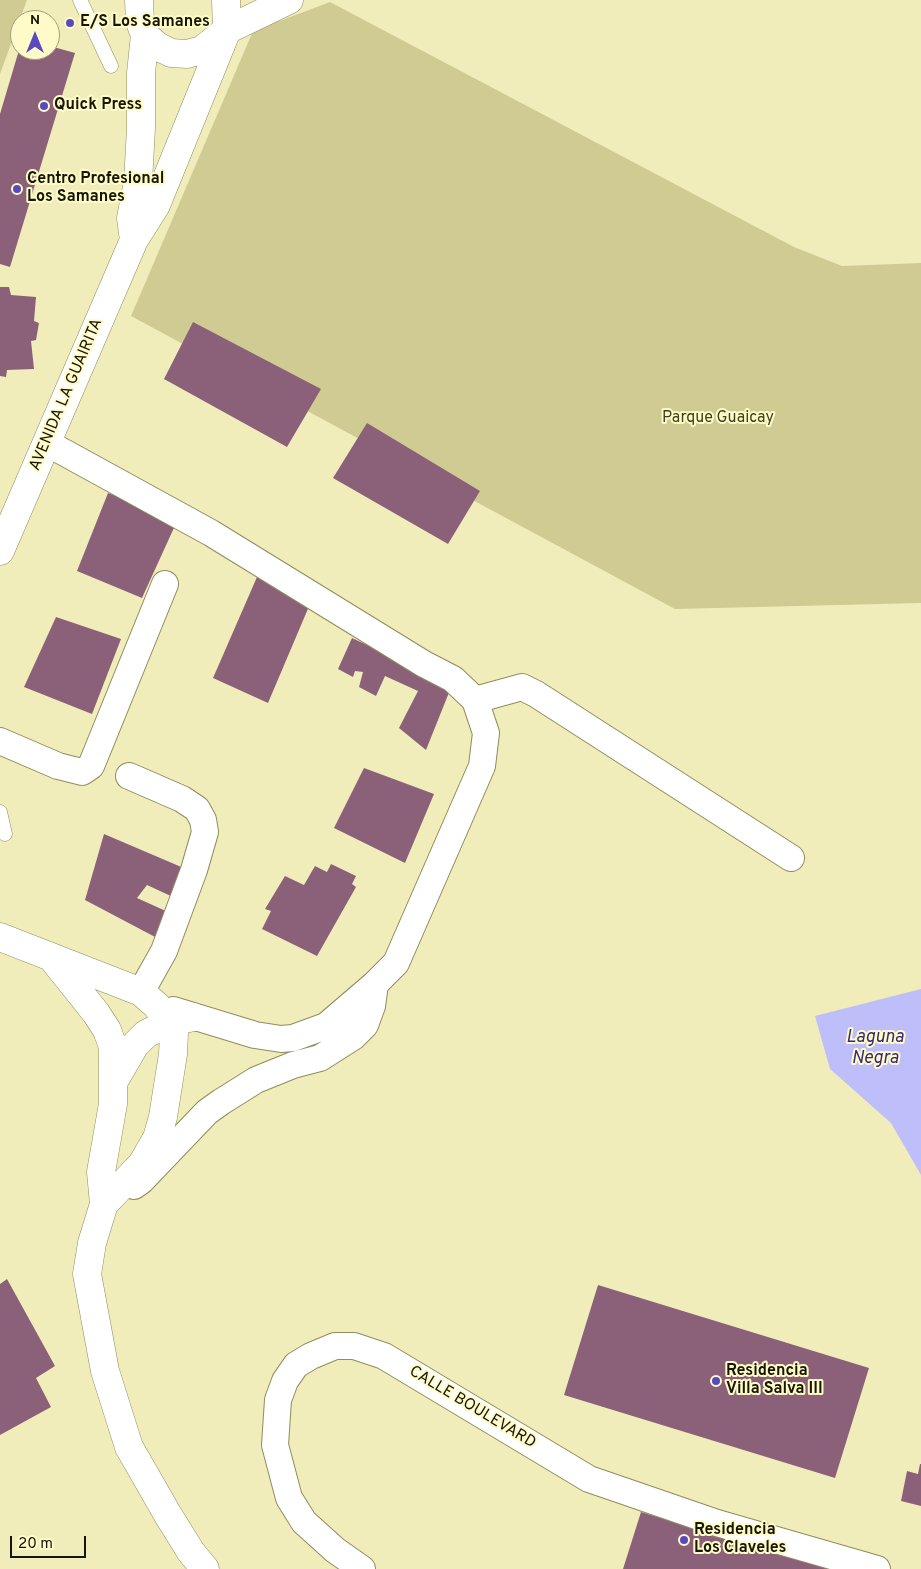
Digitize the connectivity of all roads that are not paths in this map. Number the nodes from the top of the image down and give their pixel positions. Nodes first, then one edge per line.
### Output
1 (80, 0) edge
2 (226, 0) edge
3 (289, 0) edge
4 (136, 3) edge
5 (227, 30) junction
6 (145, 35) junction
7 (111, 66) dead end
8 (134, 240) junction
9 (47, 443) junction
10 (0, 551) edge
11 (165, 584) dead end
12 (475, 700) junction
13 (0, 741) edge
14 (129, 776) dead end
15 (0, 812) edge
16 (5, 834) dead end
17 (791, 858) dead end
18 (0, 937) edge
19 (52, 958) junction
20 (375, 984) junction
21 (144, 995) junction
22 (182, 1020) junction
23 (113, 1082) junction
24 (104, 1204) junction
25 (205, 1569) edge
26 (362, 1569) edge
27 (877, 1569) edge

1 - 7 lane
2 - 5 street, AVENIDA LA GUAIRITA
3 - 5 street
4 - 6 street, AVENIDA LA GUAIRITA
5 - 6 street
5 - 8 street, AVENIDA LA GUAIRITA
6 - 8 street, AVENIDA LA GUAIRITA
8 - 9 street, AVENIDA LA GUAIRITA
9 - 10 street, AVENIDA LA GUAIRITA
9 - 12 street
11 - 13 street
12 - 17 street
12 - 20 street
14 - 21 street
15 - 16 lane
18 - 19 street
19 - 21 street
19 - 23 street
20 - 22 street
20 - 24 street
21 - 22 street
22 - 23 street
22 - 24 street
23 - 24 street
24 - 25 street
26 - 27 street, CALLE BOULEVARD

